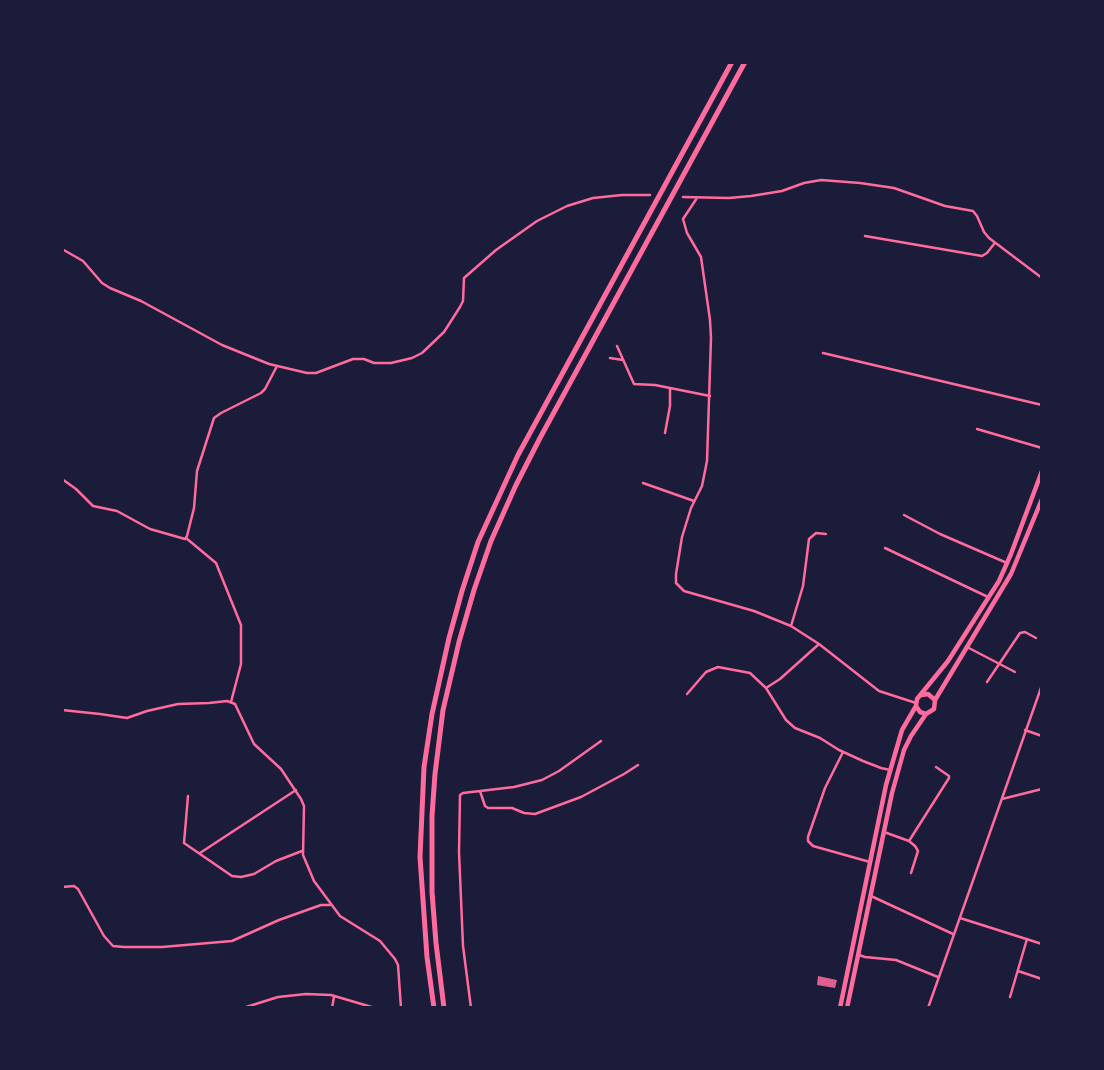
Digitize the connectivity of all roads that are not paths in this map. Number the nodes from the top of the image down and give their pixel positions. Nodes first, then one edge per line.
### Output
1 (732, 62) edge
2 (745, 62) edge
3 (650, 196) dead end
4 (683, 197) dead end
5 (697, 198) junction
6 (865, 236) dead end
7 (995, 244) junction
8 (62, 249) edge
9 (1042, 278) edge
10 (617, 346) dead end
11 (823, 353) dead end
12 (610, 358) dead end
13 (624, 360) junction
14 (277, 366) junction
15 (670, 388) junction
16 (710, 396) junction
17 (1042, 406) edge
18 (977, 429) dead end
19 (665, 433) dead end
20 (1042, 448) edge
21 (1042, 471) edge
22 (62, 479) edge
23 (643, 483) dead end
24 (1042, 499) edge
25 (694, 501) junction
26 (904, 515) dead end
27 (826, 534) dead end
28 (186, 538) junction
29 (886, 548) dead end
30 (1007, 564) junction
31 (988, 598) junction
32 (791, 626) junction
33 (1036, 638) dead end
34 (819, 644) junction
35 (967, 647) junction
36 (1000, 664) junction
37 (1015, 672) dead end
38 (987, 682) dead end
39 (1042, 685) edge
40 (766, 688) junction
41 (686, 694) dead end
42 (922, 695) junction
43 (935, 700) junction
44 (231, 702) junction
45 (916, 704) junction
46 (62, 710) edge
47 (926, 714) junction
48 (1025, 730) junction
49 (1042, 736) edge
50 (601, 741) dead end
51 (843, 752) junction
52 (638, 765) dead end
53 (936, 767) dead end
54 (890, 770) junction
55 (1042, 789) edge
56 (296, 790) junction
57 (480, 791) junction
58 (188, 796) dead end
59 (1001, 799) junction
60 (884, 832) junction
61 (909, 841) junction
62 (303, 851) junction
63 (200, 853) junction
64 (870, 862) junction
65 (911, 873) dead end
66 (62, 887) edge
67 (871, 896) junction
68 (330, 905) junction
69 (960, 918) junction
70 (953, 934) junction
71 (1027, 939) junction
72 (1042, 944) edge
73 (857, 955) junction
74 (1018, 971) junction
75 (938, 977) junction
76 (1042, 979) edge
77 (334, 996) junction
78 (1010, 997) dead end
79 (354, 1001) junction
80 (242, 1008) edge
81 (332, 1008) edge
82 (353, 1008) edge
83 (375, 1008) edge
84 (401, 1008) edge
85 (434, 1008) edge
86 (444, 1008) edge
87 (471, 1008) edge
88 (840, 1008) edge
89 (847, 1008) edge
90 (928, 1008) edge

1 - 85 highway
2 - 86 highway
3 - 14 street
4 - 5 street
5 - 7 street
5 - 16 street
6 - 7 street
7 - 9 street
8 - 14 street
10 - 13 street
11 - 17 street
12 - 13 street
13 - 15 street
14 - 28 street
15 - 16 street
15 - 19 street
16 - 25 street
18 - 20 street
21 - 30 highway
22 - 28 street
23 - 25 street
24 - 35 highway
25 - 32 street
26 - 30 street
27 - 32 street
28 - 44 street
29 - 31 street
30 - 31 highway
31 - 42 highway
32 - 34 street
33 - 36 street
34 - 40 street
34 - 45 street
35 - 36 street
35 - 43 highway
36 - 37 street
36 - 38 street
39 - 48 street
40 - 41 street
40 - 51 street
42 - 43 highway
42 - 45 highway
43 - 47 highway
44 - 46 street
44 - 56 street
45 - 47 highway
45 - 54 highway
47 - 60 highway
48 - 49 street
48 - 59 street
50 - 57 street
51 - 54 street
51 - 64 street
52 - 57 street
53 - 61 street
54 - 64 highway
55 - 59 street
56 - 62 street
56 - 63 street
57 - 87 street
58 - 63 street
59 - 69 street
60 - 61 street
60 - 67 highway
61 - 65 street
62 - 63 street
62 - 68 street
64 - 88 highway
66 - 68 street
67 - 70 street
67 - 73 highway
68 - 84 street
69 - 70 street
69 - 71 street
70 - 75 street
71 - 72 street
71 - 74 street
73 - 75 street
73 - 89 highway
74 - 76 street
74 - 78 street
75 - 90 street
77 - 79 street
77 - 80 street
77 - 81 street
79 - 82 street
79 - 83 street

